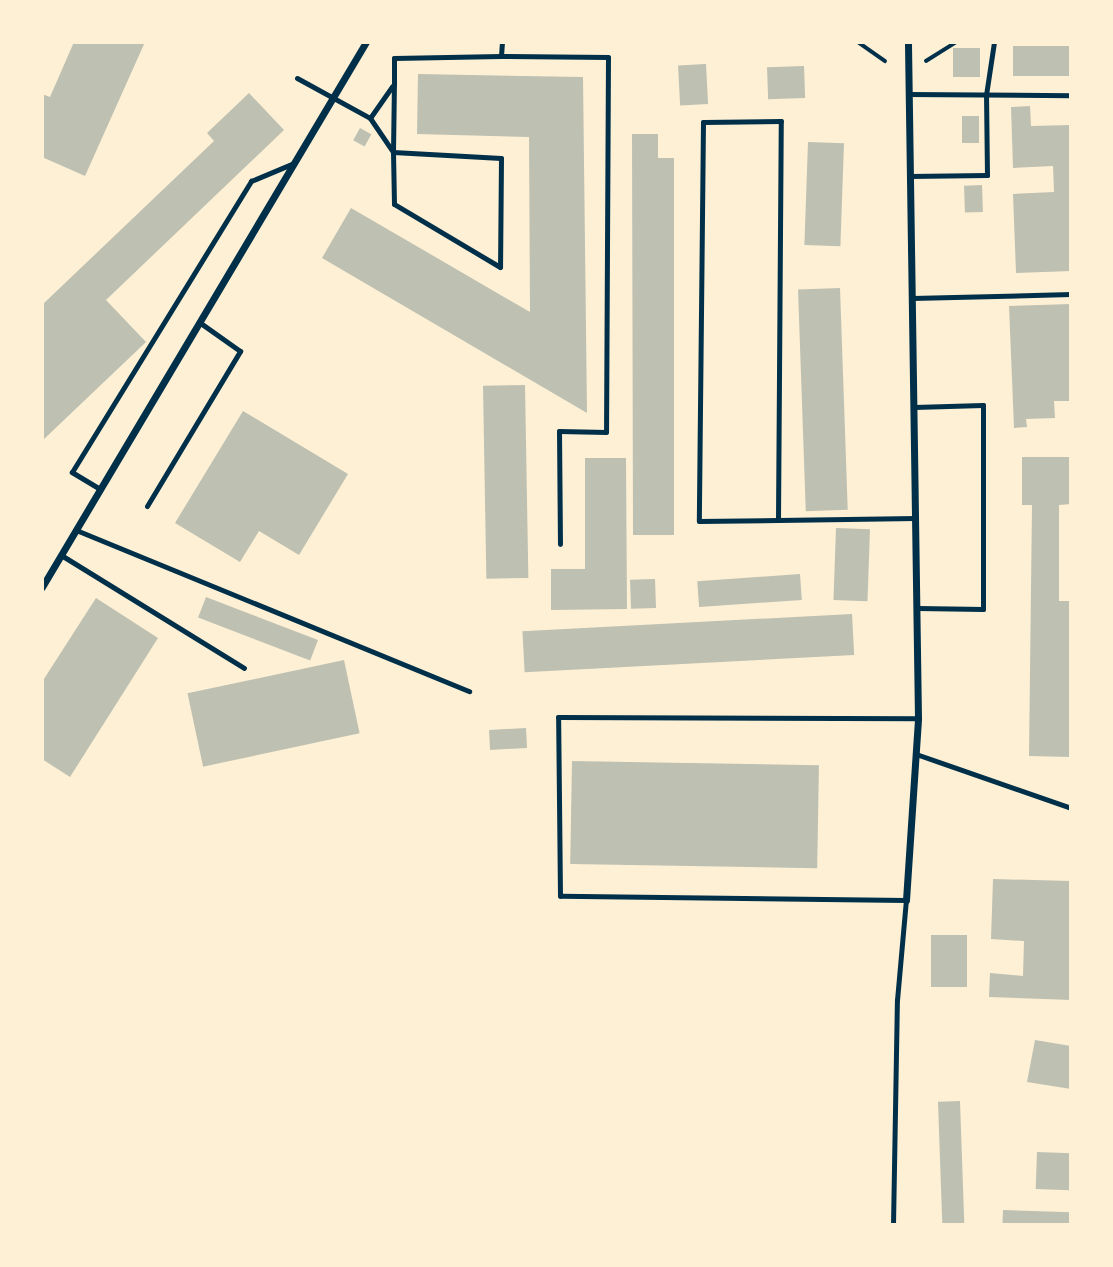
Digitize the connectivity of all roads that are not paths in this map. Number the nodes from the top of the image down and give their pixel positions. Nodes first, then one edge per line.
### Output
1 (366, 42) edge
2 (502, 42) edge
3 (908, 42) edge
4 (994, 42) edge
5 (501, 56) junction
6 (297, 78) dead end
7 (394, 84) junction
8 (908, 94) junction
9 (986, 95) junction
10 (1071, 95) edge
11 (334, 97) junction
12 (369, 118) junction
13 (393, 152) junction
14 (294, 163) junction
15 (910, 176) junction
16 (1071, 294) edge
17 (912, 298) junction
18 (199, 322) junction
19 (914, 407) junction
20 (100, 489) junction
21 (147, 506) dead end
22 (916, 518) junction
23 (779, 520) junction
24 (76, 530) junction
25 (560, 544) dead end
26 (61, 555) junction
27 (42, 587) edge
28 (918, 608) junction
29 (244, 668) dead end
30 (469, 691) dead end
31 (918, 719) junction
32 (916, 754) junction
33 (1071, 808) edge
34 (906, 900) junction
35 (893, 1225) edge

1 - 11 street
2 - 5 lane
3 - 8 street
4 - 9 lane
5 - 7 lane
5 - 25 lane
6 - 11 lane
7 - 12 lane
7 - 13 lane
8 - 9 lane
8 - 15 street
9 - 10 lane
9 - 15 lane
11 - 12 lane
11 - 14 street
12 - 13 lane
13 - 13 lane
14 - 18 street
14 - 20 lane
15 - 17 street
16 - 17 lane
17 - 19 street
18 - 20 street
18 - 21 lane
19 - 22 street
19 - 28 lane
20 - 24 street
22 - 23 lane
22 - 28 street
23 - 23 lane
24 - 26 street
24 - 30 lane
26 - 27 street
26 - 29 lane
28 - 31 street
31 - 32 street
31 - 34 lane
32 - 33 lane
32 - 34 street
34 - 35 lane

